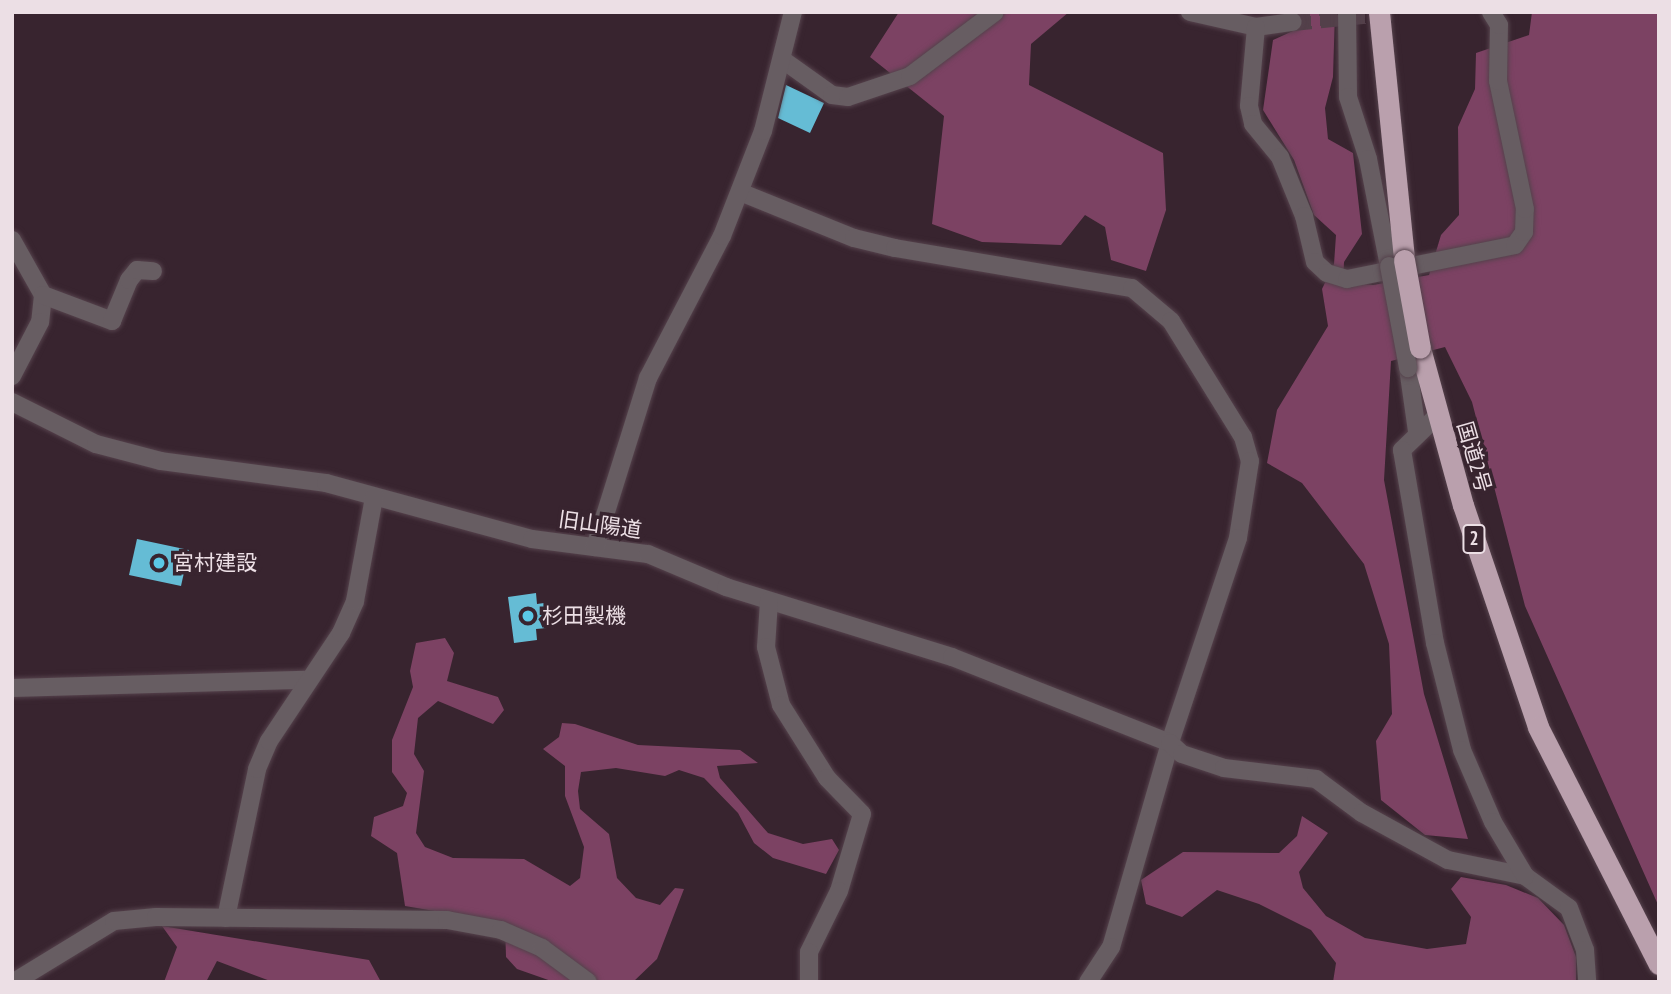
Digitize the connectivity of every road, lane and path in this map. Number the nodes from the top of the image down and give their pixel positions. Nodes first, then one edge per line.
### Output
1 (793, 12) edge
2 (995, 12) edge
3 (1190, 12) edge
4 (1348, 12) edge
5 (1379, 12) edge
6 (1491, 12) edge
7 (1293, 22) tunnel mouth
8 (1256, 27) junction
9 (783, 60) junction
10 (740, 192) junction
11 (12, 240) edge
12 (1396, 263) junction
13 (153, 271) dead end
14 (43, 295) junction
15 (12, 376) edge
16 (12, 402) edge
17 (1437, 416) junction
18 (1417, 431) junction
19 (374, 497) junction
20 (595, 547) junction
21 (769, 601) junction
22 (305, 680) junction
23 (12, 688) edge
24 (1170, 743) junction
25 (1525, 876) junction
26 (226, 918) junction
27 (1659, 964) edge
28 (14, 982) edge
29 (588, 982) edge
30 (809, 982) edge
31 (1088, 982) edge
32 (1587, 982) edge

1 - 9 street
2 - 9 street
3 - 8 street
4 - 12 street
5 - 12 highway, 国道2号 / 2
6 - 8 street
7 - 8 street
9 - 10 street
10 - 20 street
10 - 24 street
11 - 14 street
12 - 17 highway, 国道2号 / 2, bridge
12 - 18 street, bridge
13 - 14 street
14 - 15 street
16 - 19 street, 旧山陽道
17 - 18 street
17 - 27 highway, 国道2号 / 2
18 - 25 street
19 - 20 street, 旧山陽道
19 - 22 street
20 - 21 street, 旧山陽道
21 - 24 street, 旧山陽道
21 - 30 street
22 - 23 street
22 - 26 street
24 - 25 street, 旧山陽道
24 - 31 street
25 - 32 street
26 - 28 street
26 - 29 street

